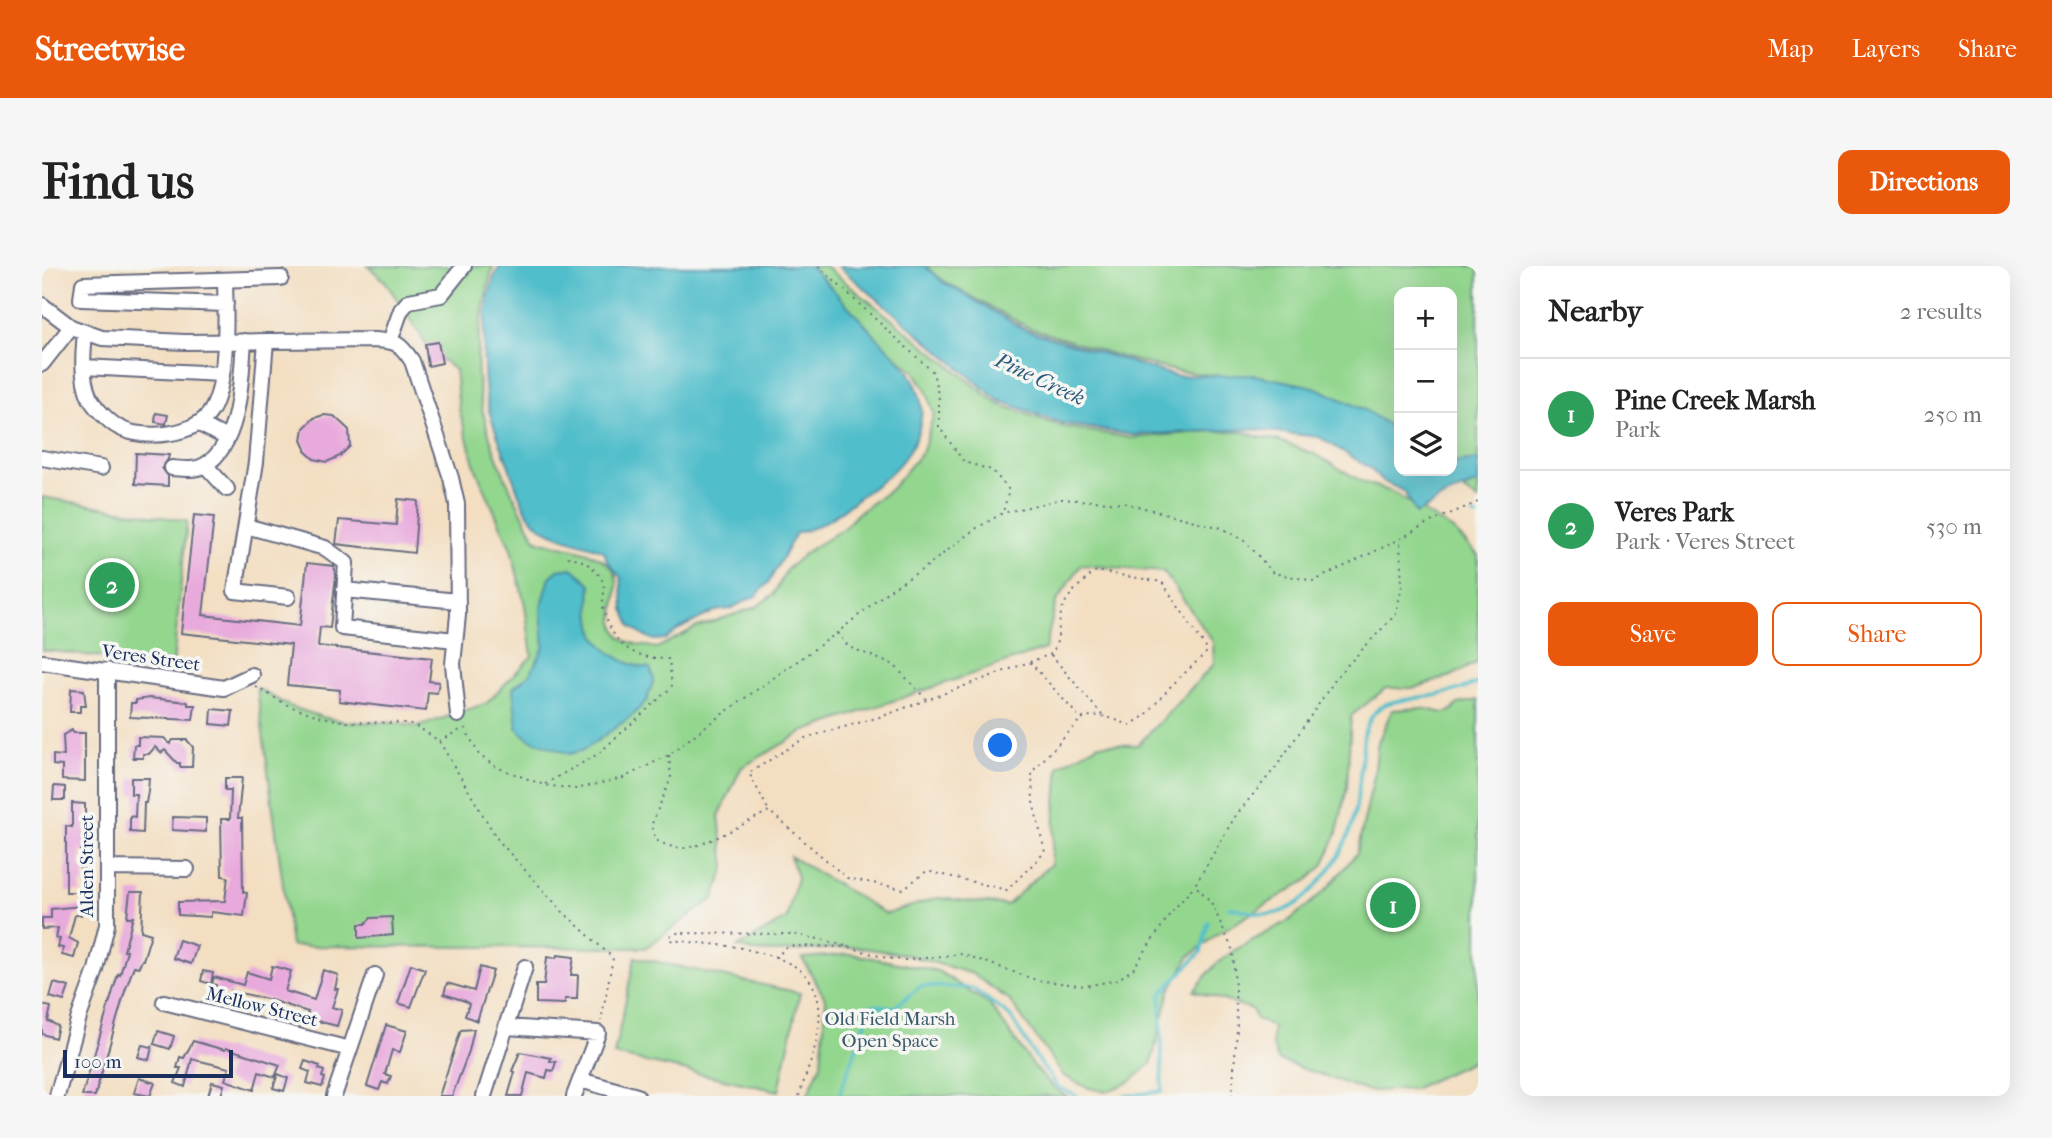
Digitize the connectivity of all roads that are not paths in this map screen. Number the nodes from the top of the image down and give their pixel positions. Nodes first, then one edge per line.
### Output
1 (139, 266) edge
2 (464, 266) edge
3 (281, 278) dead end
4 (225, 280) junction
5 (139, 283) junction
6 (226, 304) junction
7 (42, 305) edge
8 (71, 327) junction
9 (85, 333) junction
10 (244, 341) junction
11 (266, 341) junction
12 (390, 341) junction
13 (224, 342) junction
14 (42, 364) edge
15 (84, 367) junction
16 (221, 374) junction
17 (199, 424) junction
18 (227, 438) junction
19 (42, 458) edge
20 (205, 465) junction
21 (100, 468) dead end
22 (172, 468) dead end
23 (227, 489) dead end
24 (246, 526) junction
25 (344, 590) junction
26 (288, 597) dead end
27 (458, 601) junction
28 (455, 640) junction
29 (42, 662) edge
30 (107, 670) junction
31 (252, 675) road end
32 (461, 721) road end
33 (107, 868) junction
34 (187, 869) dead end
35 (525, 967) dead end
36 (375, 975) dead end
37 (164, 1002) dead end
38 (506, 1027) junction
39 (351, 1049) junction
40 (580, 1080) junction
41 (57, 1096) edge
42 (334, 1096) edge
43 (484, 1096) edge
44 (574, 1096) edge
45 (637, 1096) edge

1 - 5 street
2 - 12 street
3 - 4 street
4 - 5 street
4 - 6 street
5 - 6 street
6 - 13 street
7 - 8 street
8 - 9 street
8 - 14 street
9 - 13 street
9 - 15 street
10 - 11 street
10 - 13 street
10 - 18 street
11 - 12 street
11 - 24 street
12 - 27 street
13 - 16 street
15 - 16 street
15 - 17 street
16 - 17 street
17 - 18 street
18 - 20 street
19 - 21 street
20 - 22 street
20 - 23 street
24 - 25 street
24 - 26 street
25 - 27 street
25 - 28 street
27 - 28 street
28 - 32 street
29 - 30 street, Veres Street
30 - 31 street, Veres Street
30 - 33 street, Alden Street
33 - 34 street
33 - 41 street, Alden Street
35 - 38 street
36 - 39 street
37 - 39 street, Mellow Street
38 - 40 street
38 - 43 street
39 - 42 street
40 - 44 street
40 - 45 street

